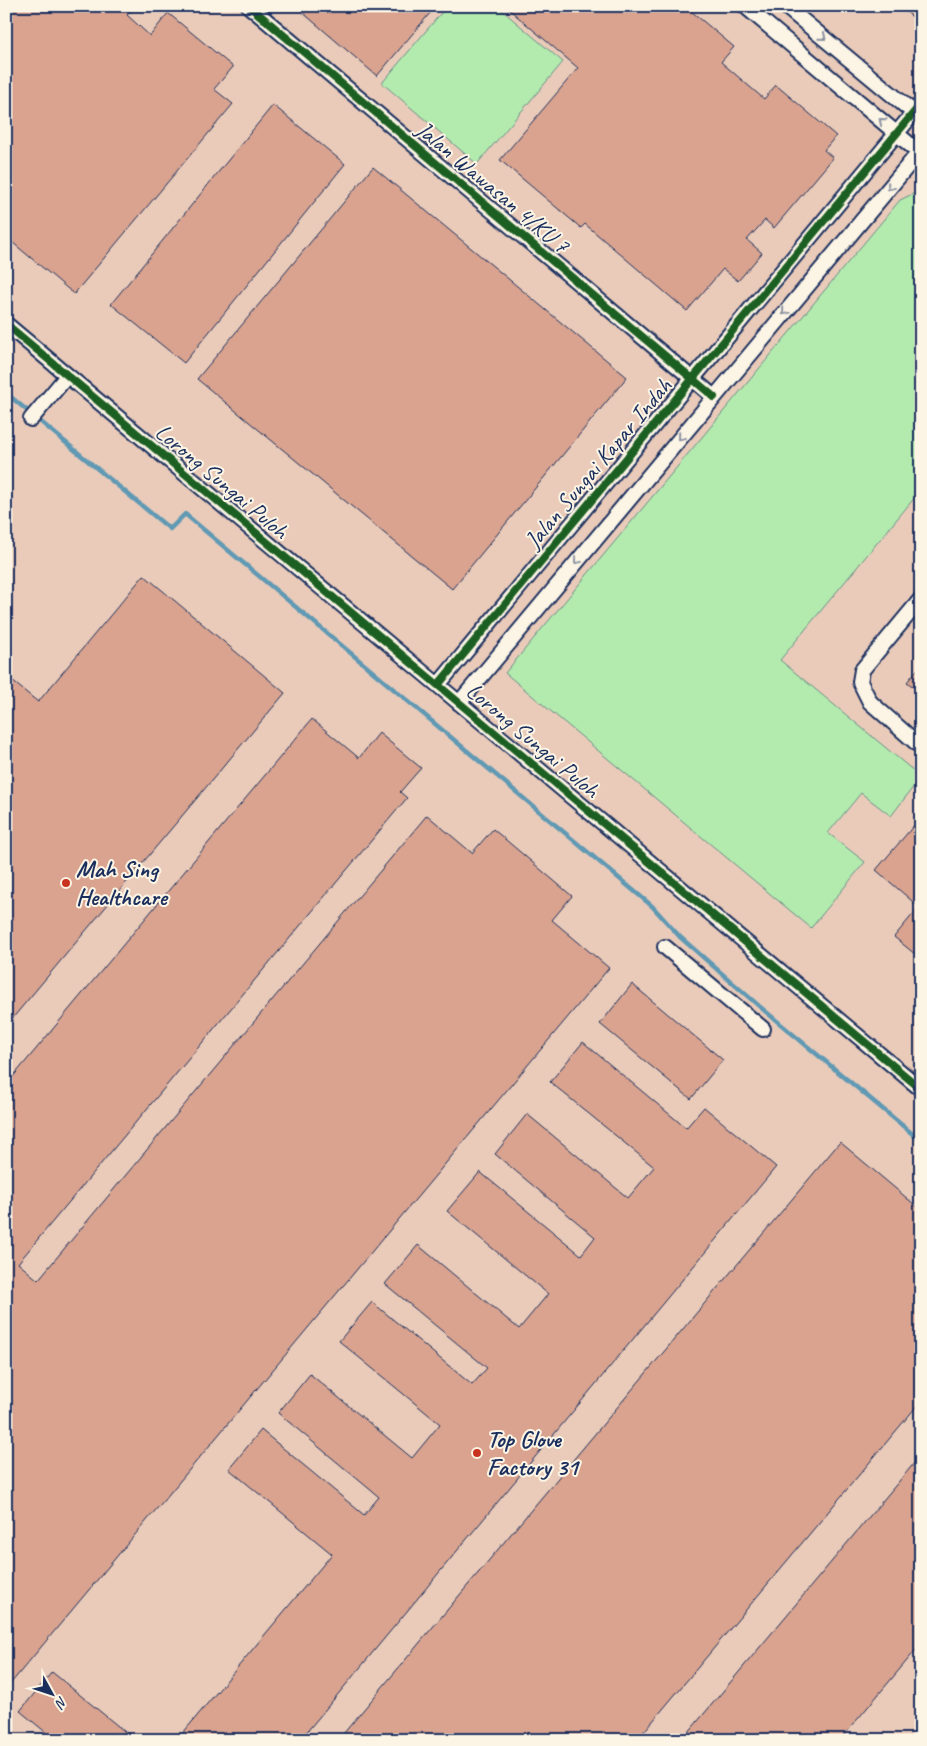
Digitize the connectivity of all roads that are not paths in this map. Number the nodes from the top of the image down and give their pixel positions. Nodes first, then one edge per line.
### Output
1 (249, 6) edge
2 (745, 6) edge
3 (785, 6) edge
4 (918, 112) edge
5 (897, 134) junction
6 (920, 152) edge
7 (6, 324) edge
8 (67, 376) junction
9 (692, 379) junction
10 (714, 397) junction
11 (31, 419) dead end
12 (921, 599) edge
13 (438, 685) junction
14 (459, 703) junction
15 (921, 747) edge
16 (665, 947) dead end
17 (762, 1029) dead end
18 (921, 1089) edge

1 - 9 street, Jalan Wawasan 4/KU 7
5 -> 2 street
3 -> 4 street
4 - 5 street, Jalan Sungai Kapar Indah
5 - 6 street
5 - 9 street, Jalan Sungai Kapar Indah
6 -> 10 street, Jalan Sungai Kapar Indah
7 - 8 street, Lorong Sungai Puloh
8 - 11 street
8 - 13 street, Lorong Sungai Puloh
9 - 10 street, Jalan Wawasan 4/KU 7
9 - 13 street, Jalan Sungai Kapar Indah
10 -> 14 street, Jalan Sungai Kapar Indah
12 - 15 street
13 - 14 street, Lorong Sungai Puloh
14 - 18 street, Lorong Sungai Puloh
16 - 17 street

